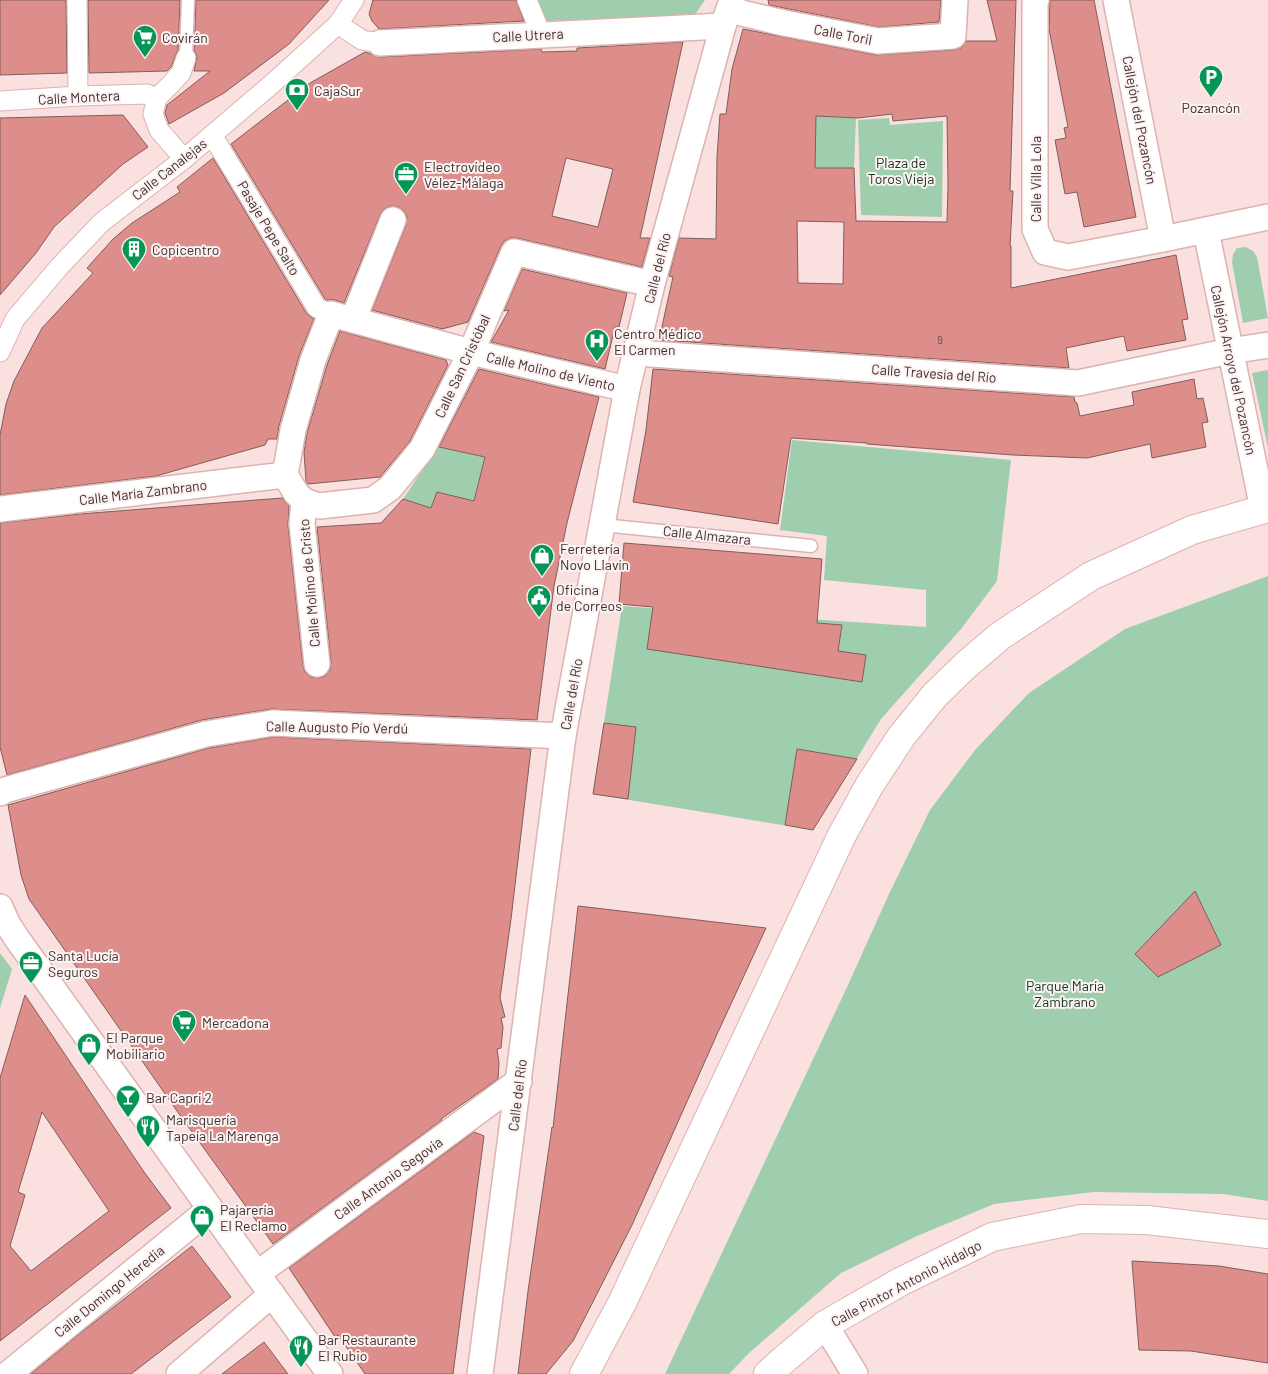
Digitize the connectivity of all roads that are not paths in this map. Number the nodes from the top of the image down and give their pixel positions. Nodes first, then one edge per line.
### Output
1 (77, 0) edge
2 (188, 0) edge
3 (354, 0) edge
4 (526, 0) edge
5 (955, 0) edge
6 (1036, 0) edge
7 (1116, 0) edge
8 (728, 12) edge
9 (338, 24) junction
10 (541, 34) junction
11 (380, 43) joint
12 (186, 58) joint
13 (78, 96) junction
14 (156, 98) junction
15 (0, 101) edge
16 (212, 135) junction
17 (184, 159) junction
18 (1268, 217) edge
19 (393, 220) dead end
20 (1206, 231) junction
21 (1163, 239) junction
22 (652, 284) junction
23 (342, 317) junction
24 (1268, 345) edge
25 (1230, 351) junction
26 (0, 352) edge
27 (470, 352) junction
28 (636, 353) junction
29 (627, 389) junction
30 (285, 475) junction
31 (304, 501) junction
32 (0, 509) edge
33 (1265, 509) edge
34 (602, 525) junction
35 (811, 546) dead end
36 (317, 664) dead end
37 (563, 736) junction
38 (0, 793) edge
39 (3, 918) edge
40 (519, 1081) junction
41 (210, 1209) junction
42 (1268, 1234) edge
43 (257, 1274) junction
44 (272, 1294) junction
45 (825, 1325) junction
46 (8, 1374) edge
47 (179, 1374) edge
48 (330, 1374) edge
49 (480, 1374) edge
50 (584, 1374) edge
51 (768, 1374) edge
52 (855, 1374) edge

1 - 13 street
2 - 12 lane
3 - 9 street, Calle Canalejas
4 - 10 street
5 - 8 street, Calle Toril
6 - 21 street, Calle Villa Lola
7 - 21 street, Callejón del Pozancón
8 - 10 street, Calle Utrera
8 - 22 street, Calle del Río
9 - 11 street, Calle Utrera
9 - 16 street, Calle Canalejas
10 - 11 street, Calle Utrera
12 - 14 street
13 - 14 street, Calle Montera
13 - 15 street, Calle Montera
14 - 17 street
16 - 17 street, Calle Canalejas
16 - 23 street, Pasaje Pepe Salto
17 - 26 street, Calle Canalejas
18 - 20 street, Calle Villa Lola
19 - 23 street
20 - 21 street, Calle Villa Lola
20 - 25 street, Callejón Arroyo del Pozancón
22 - 27 street, Calle San Cristóbal
22 - 28 street, Calle del Río
23 - 27 street, Calle Molino de Viento
23 - 30 street
24 - 25 street, Calle Travesía del Río
25 - 28 street, Calle Travesía del Río
25 - 33 street, Callejón Arroyo del Pozancón
27 - 29 street, Calle Molino de Viento
27 - 31 street, Calle San Cristóbal
28 - 29 street, Calle del Río
29 - 34 street, Calle del Río
30 - 31 street
30 - 32 street, Calle María Zambrano
31 - 36 street, Calle Molino de Cristo
33 - 50 street
34 - 35 lane, Calle Almazara
34 - 37 street, Calle del Río
37 - 38 street, Calle Augusto Pío Verdú
37 - 40 street, Calle del Río
39 - 41 street
40 - 43 street, Calle Antonio Segovia
40 - 49 street, Calle del Río
41 - 43 street
41 - 46 street, Calle Domingo Heredia
42 - 45 street, Calle Pintor Antonio Hidalgo
43 - 44 street
44 - 47 street
44 - 48 street
45 - 51 street, Calle Pintor Antonio Hidalgo
45 - 52 street

